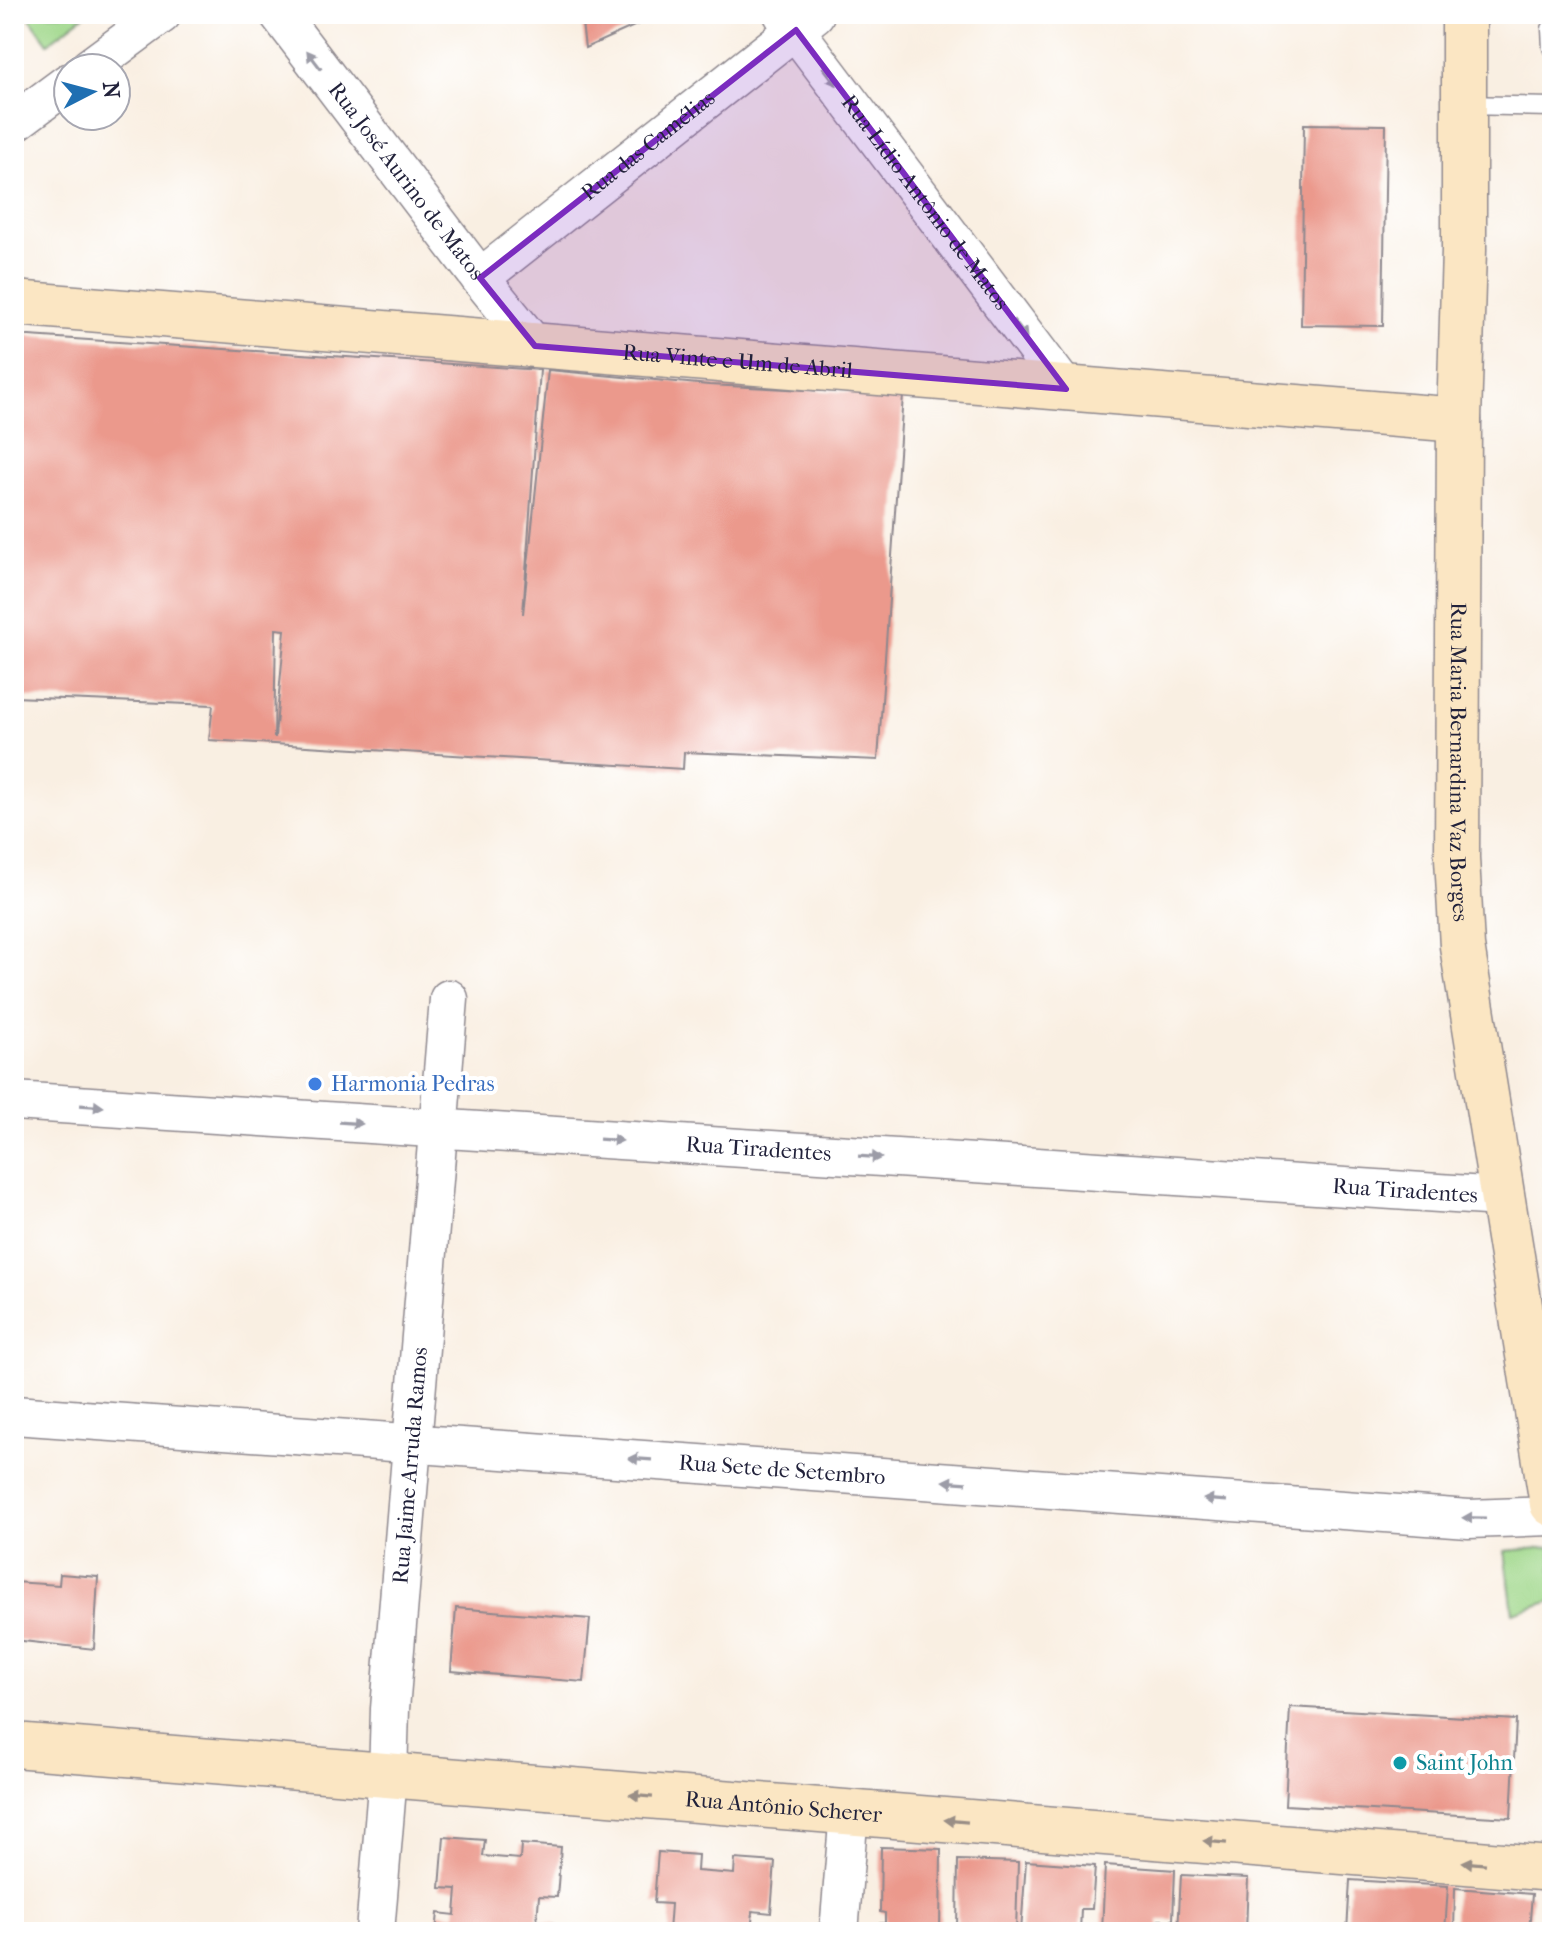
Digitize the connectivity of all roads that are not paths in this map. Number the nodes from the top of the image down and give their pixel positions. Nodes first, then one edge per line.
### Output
1 (162, 14) edge
2 (279, 14) edge
3 (1464, 14) edge
4 (798, 19) edge
5 (111, 52) edge
6 (52, 95) edge
7 (1463, 105) junction
8 (1552, 107) edge
9 (14, 123) edge
10 (480, 278) junction
11 (14, 303) edge
12 (535, 346) junction
13 (1066, 389) junction
14 (1459, 420) junction
15 (449, 999) dead end
16 (14, 1101) edge
17 (439, 1128) junction
18 (1501, 1197) junction
19 (14, 1415) edge
20 (414, 1443) junction
21 (1552, 1504) edge
22 (1552, 1516) edge
23 (14, 1745) edge
24 (388, 1775) junction
25 (849, 1812) junction
26 (1552, 1869) edge
27 (375, 1932) edge
28 (839, 1932) edge

1 - 5 street
10 -> 2 street, Rua José Aurino de Matos
3 - 7 street, Rua Maria Bernardina Vaz Borges
4 - 10 street, Rua das Camélias
4 -> 13 street, Rua Lídio Antônio de Matos
6 - 9 street
7 - 8 lane
7 - 14 street, Rua Maria Bernardina Vaz Borges
10 - 12 street, Rua José Aurino de Matos
11 - 12 street, Rua Vinte e Um de Abril
12 - 13 street, Rua Vinte e Um de Abril
13 - 14 street, Rua Vinte e Um de Abril
14 - 18 street, Rua Maria Bernardina Vaz Borges
15 - 17 street, Rua Jaime Arruda Ramos
16 -> 17 street, Rua Tiradentes
17 -> 18 street, Rua Tiradentes
17 - 20 street, Rua Jaime Arruda Ramos
18 - 21 street, Rua Maria Bernardina Vaz Borges
19 - 20 street, Rua Sete de Setembro
22 -> 20 street, Rua Sete de Setembro
20 - 24 street, Rua Jaime Arruda Ramos
23 - 24 street, Rua Antônio Scherer
25 -> 24 street, Rua Antônio Scherer
24 - 27 street, Rua Jaime Arruda Ramos
26 -> 25 street, Rua Antônio Scherer
25 - 28 street

